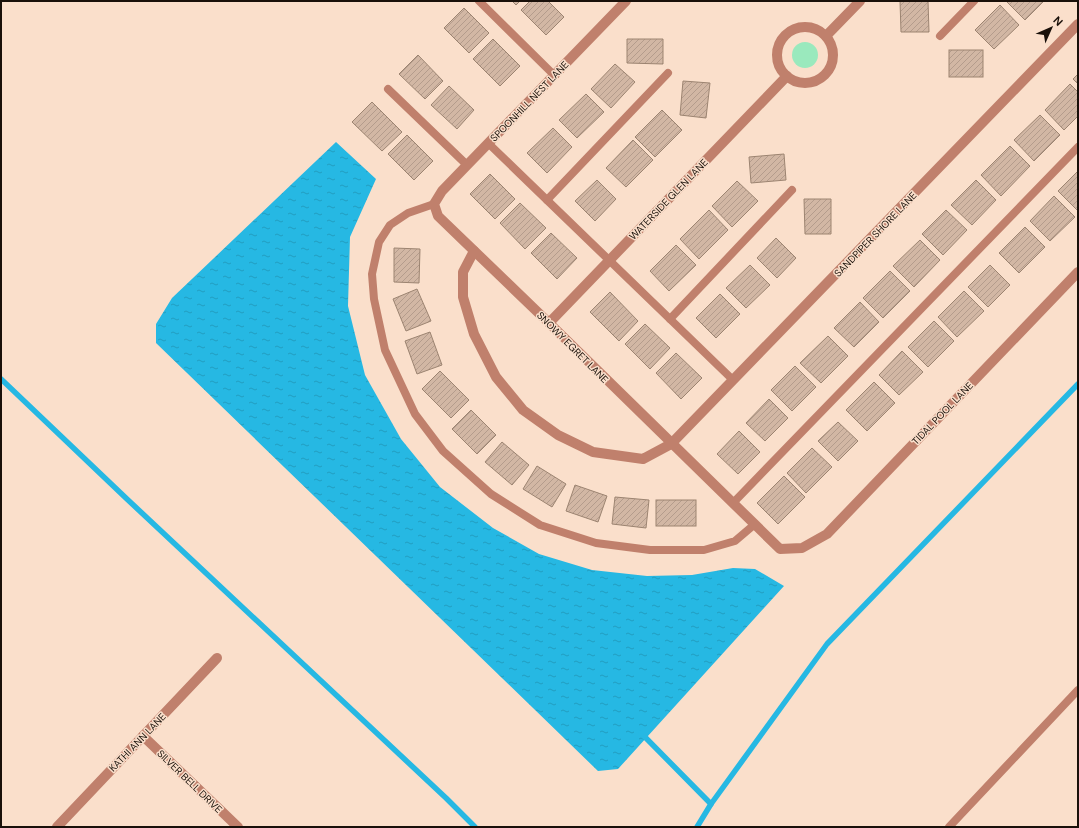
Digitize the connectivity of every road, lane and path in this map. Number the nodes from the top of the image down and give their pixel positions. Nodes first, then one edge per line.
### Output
1 (479, 1) edge
2 (626, 1) edge
3 (860, 1) edge
4 (974, 1) edge
5 (1078, 24) edge
6 (826, 36) junction
7 (940, 36) dead end
8 (668, 73) dead end
9 (554, 75) junction
10 (787, 76) junction
11 (388, 89) dead end
12 (488, 143) junction
13 (1078, 147) edge
14 (467, 165) junction
15 (792, 190) dead end
16 (547, 200) junction
17 (434, 204) junction
18 (474, 250) junction
19 (609, 260) junction
20 (1078, 272) edge
21 (670, 320) junction
22 (549, 323) junction
23 (733, 380) junction
24 (671, 444) junction
25 (733, 503) junction
26 (755, 524) junction
27 (802, 548) joint
28 (217, 658) dead end
29 (1078, 690) edge
30 (143, 736) junction
31 (56, 827) edge
32 (238, 827) edge
33 (950, 827) edge

1 - 9 lane
2 - 9 street, SPOONHILL NEST LANE
3 - 6 street
4 - 7 lane
5 - 23 street, SANDPIPER SHORE LANE
6 - 10 street
6 - 10 street
8 - 16 lane
9 - 12 street, SPOONHILL NEST LANE
10 - 19 street, WATERSIDE GLEN LANE
11 - 14 lane
12 - 14 street, SPOONHILL NEST LANE
12 - 16 lane
13 - 25 lane
14 - 17 street, SPOONHILL NEST LANE
15 - 21 lane
16 - 19 lane
17 - 18 street, SNOWY EGRET LANE
17 - 26 lane
18 - 22 street, SNOWY EGRET LANE
18 - 24 street
19 - 21 lane
19 - 22 street, WATERSIDE GLEN LANE
20 - 27 street, TIDAL POOL LANE
21 - 23 lane
22 - 24 street, SNOWY EGRET LANE
23 - 24 street, SANDPIPER SHORE LANE
24 - 25 street, SNOWY EGRET LANE
25 - 26 street, SNOWY EGRET LANE
26 - 27 street, SNOWY EGRET LANE
28 - 30 street, KATHI ANN LANE
29 - 33 lane
30 - 31 street, KATHI ANN LANE
30 - 32 street, SILVER BELL DRIVE

